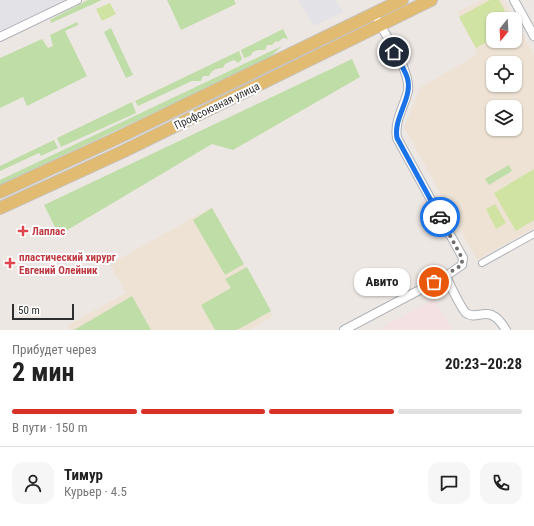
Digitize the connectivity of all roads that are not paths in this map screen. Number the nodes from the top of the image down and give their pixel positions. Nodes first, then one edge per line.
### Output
1 (77, 0) edge
2 (402, 0) edge
3 (431, 0) edge
4 (514, 0) edge
5 (374, 14) junction
6 (381, 26) junction
7 (0, 36) edge
8 (534, 36) edge
9 (0, 192) edge
10 (0, 208) edge
11 (534, 234) edge
12 (482, 263) dead end
13 (446, 276) junction
14 (344, 330) edge
15 (506, 330) edge

1 - 7 street
2 - 5 main road, Профсоюзная улица
3 - 6 main road, Профсоюзная улица
4 - 8 street
5 - 6 street
5 - 9 main road, Профсоюзная улица
6 - 10 main road, Профсоюзная улица
6 - 13 street
11 - 12 street
13 - 14 street
13 - 15 street

